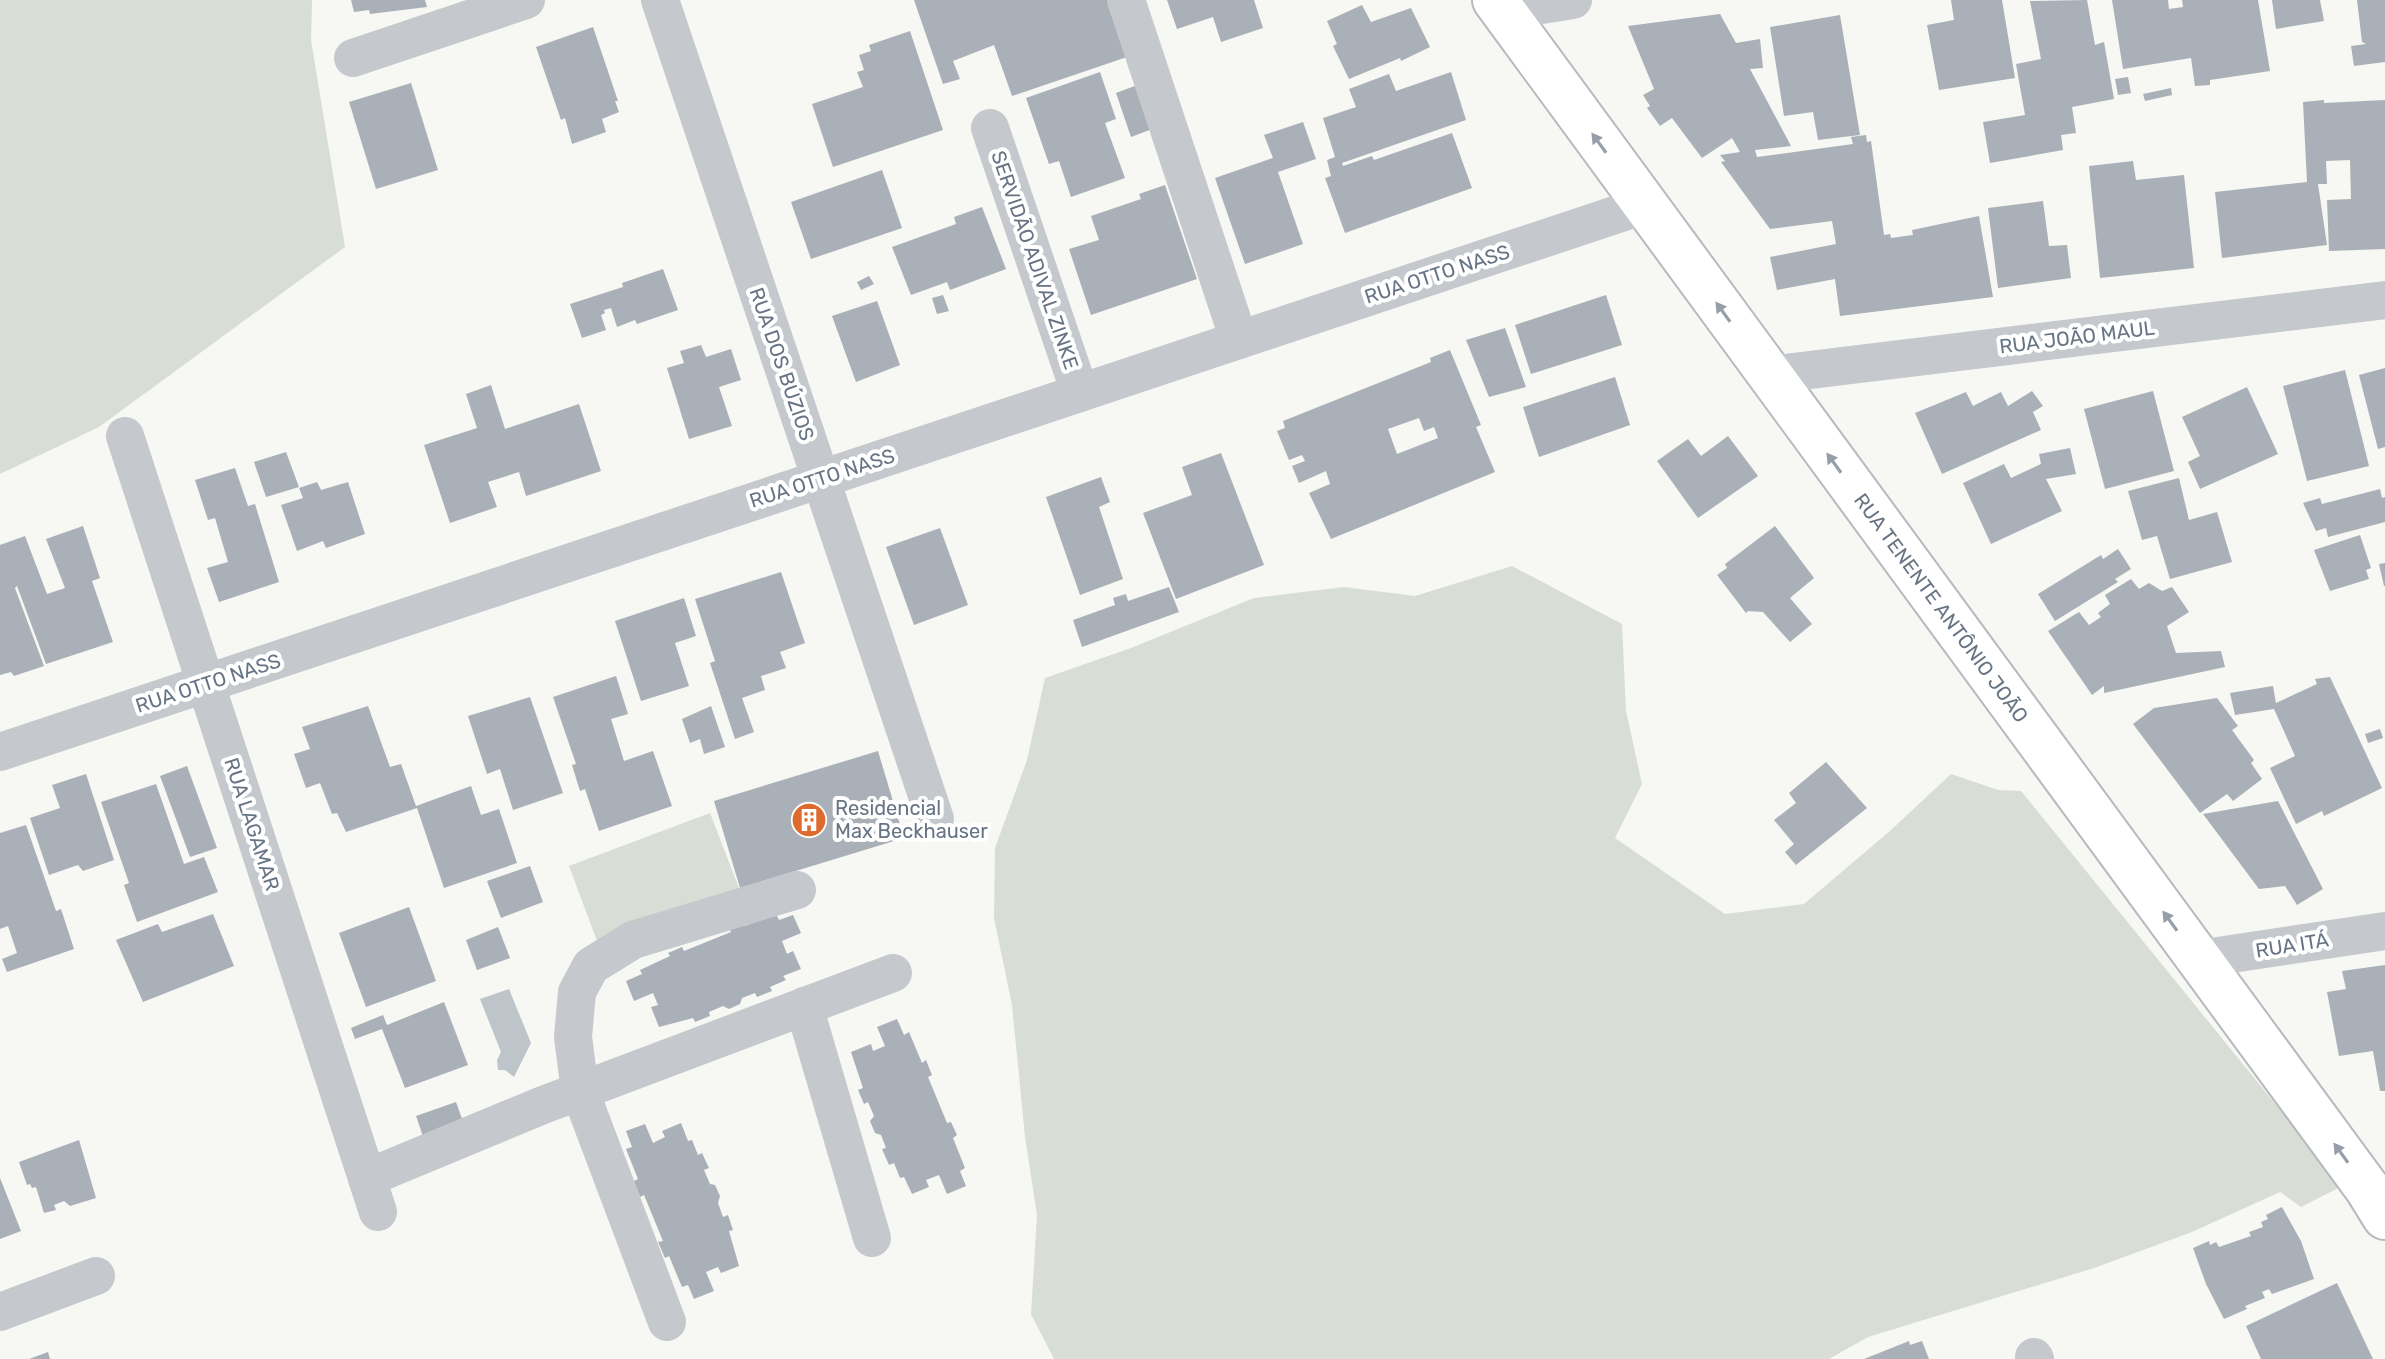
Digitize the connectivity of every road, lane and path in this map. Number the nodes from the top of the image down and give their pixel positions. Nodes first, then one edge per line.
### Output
1 (526, 0) edge
2 (660, 0) edge
3 (1126, 0) edge
4 (1573, 0) edge
5 (1499, 6) edge
6 (353, 58) dead end
7 (990, 128) dead end
8 (1645, 205) junction
9 (2385, 300) edge
10 (1239, 340) junction
11 (1769, 375) junction
12 (1080, 393) junction
13 (125, 436) dead end
14 (821, 479) junction
15 (206, 683) junction
16 (0, 752) edge
17 (935, 819) dead end
18 (797, 890) dead end
19 (2385, 931) edge
20 (2198, 959) junction
21 (893, 973) dead end
22 (804, 1006) junction
23 (580, 1091) junction
24 (2385, 1217) edge
25 (872, 1238) dead end
26 (96, 1276) dead end
27 (0, 1312) edge
28 (667, 1322) dead end

1 - 6 street
2 - 14 street, RUA DOS BÚZIOS
3 - 10 street
4 - 5 street
8 -> 5 main road, RUA TENENTE ANTÔNIO JOÃO
7 - 12 street, SERVIDÃO ADIVAL ZINKE
8 - 10 street, RUA OTTO NASS
11 -> 8 main road, RUA TENENTE ANTÔNIO JOÃO
9 - 11 street, RUA JOÃO MAUL
10 - 12 street, RUA OTTO NASS
20 -> 11 main road, RUA TENENTE ANTÔNIO JOÃO
12 - 14 street, RUA OTTO NASS
13 - 15 street, RUA LAGAMAR
14 - 15 street, RUA OTTO NASS
14 - 17 street, RUA DOS BÚZIOS
15 - 16 street, RUA OTTO NASS
15 - 23 street, RUA LAGAMAR
18 - 23 street
19 - 20 street, RUA ITÁ
24 -> 20 main road, RUA TENENTE ANTÔNIO JOÃO
21 - 22 street
22 - 23 street
22 - 25 street
23 - 28 street
26 - 27 street

